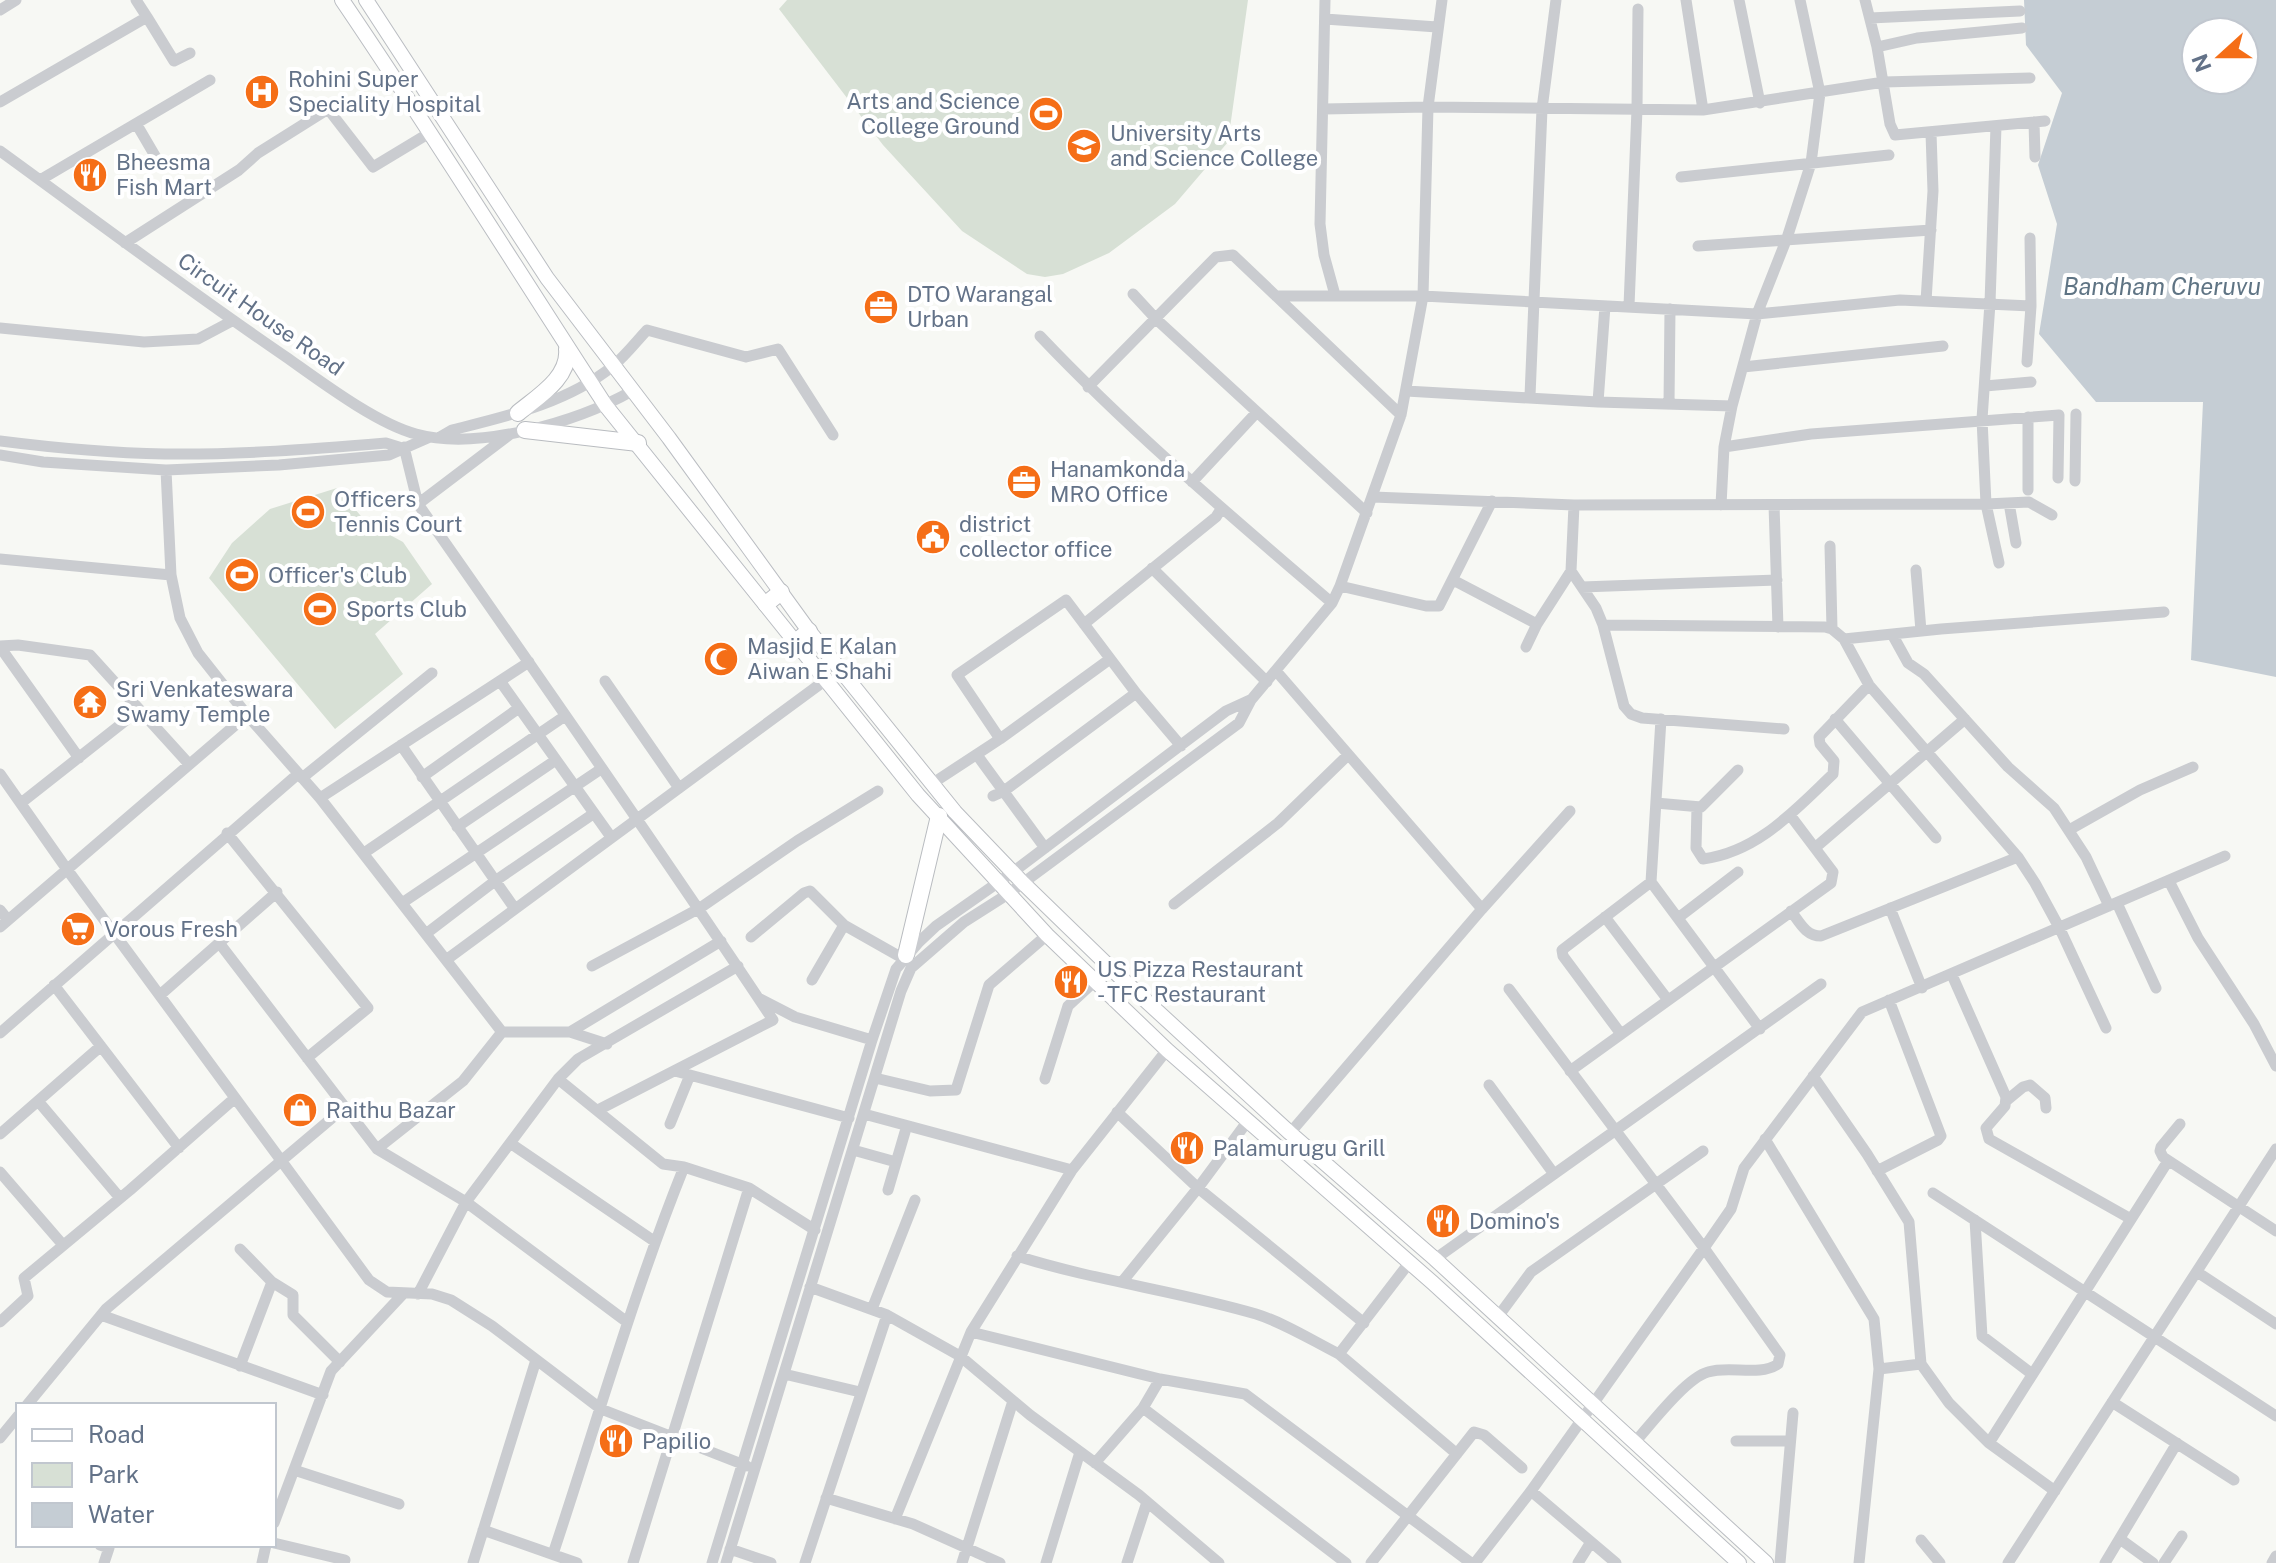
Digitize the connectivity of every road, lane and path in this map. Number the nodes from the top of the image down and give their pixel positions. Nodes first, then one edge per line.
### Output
1 (16, 0) edge
2 (136, 0) edge
3 (342, 0) edge
4 (366, 0) edge
5 (1325, 0) edge
6 (1442, 0) edge
7 (1556, 0) edge
8 (1686, 0) edge
9 (1739, 0) edge
10 (1800, 0) edge
11 (1865, 0) edge
12 (1638, 9) dead end
13 (0, 10) edge
14 (2020, 11) dead end
15 (147, 17) junction
16 (1870, 18) junction
17 (1325, 19) junction
18 (1437, 27) junction
19 (2022, 28) dead end
20 (1877, 47) junction
21 (190, 53) dead end
22 (2030, 78) dead end
23 (210, 80) dead end
24 (1884, 82) junction
25 (1820, 93) junction
26 (0, 102) edge
27 (1760, 103) junction
28 (1428, 107) junction
29 (1324, 109) junction
30 (1542, 109) junction
31 (1637, 109) junction
32 (1703, 110) junction
33 (137, 125) junction
34 (1996, 126) junction
35 (431, 132) junction
36 (1931, 133) junction
37 (0, 151) edge
38 (1889, 155) dead end
39 (2035, 157) dead end
40 (1811, 163) junction
41 (161, 166) dead end
42 (1681, 177) dead end
43 (40, 180) junction
44 (1931, 230) junction
45 (1787, 238) junction
46 (2030, 238) dead end
47 (125, 243) junction
48 (1698, 246) dead end
49 (1133, 294) dead end
50 (1335, 295) junction
51 (1276, 296) junction
52 (1423, 296) junction
53 (1926, 301) junction
54 (1535, 302) junction
55 (1990, 303) junction
56 (1605, 306) junction
57 (1629, 306) junction
58 (2031, 306) junction
59 (1670, 309) junction
60 (1757, 314) junction
61 (1156, 319) junction
62 (232, 321) junction
63 (0, 328) edge
64 (1040, 336) dead end
65 (1943, 346) dead end
66 (567, 349) junction
67 (2027, 362) dead end
68 (613, 366) junction
69 (1743, 367) junction
70 (590, 381) junction
71 (2031, 382) dead end
72 (1985, 386) junction
73 (1088, 387) junction
74 (632, 391) junction
75 (1406, 391) junction
76 (1530, 396) junction
77 (1598, 402) junction
78 (1669, 404) junction
79 (606, 406) junction
80 (1732, 406) junction
81 (1257, 412) junction
82 (518, 413) junction
83 (1401, 415) junction
84 (2059, 415) junction
85 (2028, 417) junction
86 (1982, 419) junction
87 (517, 433) junction
88 (833, 435) dead end
89 (435, 437) junction
90 (0, 441) edge
91 (638, 443) junction
92 (1724, 447) junction
93 (403, 448) junction
94 (0, 455) edge
95 (166, 470) junction
96 (2058, 478) dead end
97 (2075, 481) dead end
98 (1192, 482) junction
99 (2028, 490) dead end
100 (1373, 497) junction
101 (1492, 501) junction
102 (2009, 503) junction
103 (418, 504) junction
104 (1986, 504) junction
105 (1574, 505) junction
106 (1721, 505) junction
107 (1774, 505) junction
108 (1221, 509) junction
109 (1367, 513) junction
110 (2052, 515) dead end
111 (2016, 543) dead end
112 (1830, 546) dead end
113 (0, 559) edge
114 (1999, 563) dead end
115 (1152, 568) junction
116 (1916, 570) dead end
117 (1571, 571) junction
118 (171, 575) junction
119 (1453, 580) junction
120 (1777, 580) junction
121 (1340, 586) junction
122 (1582, 587) junction
123 (781, 592) junction
124 (1332, 603) junction
125 (766, 604) junction
126 (2164, 612) dead end
127 (1084, 624) junction
128 (1537, 624) junction
129 (1603, 625) junction
130 (1778, 627) junction
131 (1832, 629) junction
132 (1921, 631) junction
133 (1892, 634) junction
134 (803, 636) junction
135 (1844, 639) junction
136 (0, 647) edge
137 (1526, 647) dead end
138 (1110, 659) junction
139 (529, 662) junction
140 (1277, 672) junction
141 (432, 673) dead end
142 (827, 679) junction
143 (500, 681) junction
144 (605, 681) dead end
145 (1267, 682) junction
146 (1869, 685) junction
147 (1136, 693) junction
148 (1251, 700) junction
149 (519, 708) junction
150 (139, 710) junction
151 (247, 715) junction
152 (565, 716) junction
153 (1661, 719) junction
154 (1835, 719) junction
155 (1965, 719) junction
156 (1784, 729) dead end
157 (538, 734) junction
158 (1000, 739) junction
159 (401, 745) junction
160 (1181, 746) junction
161 (1927, 752) junction
162 (977, 755) junction
163 (1348, 755) junction
164 (79, 758) junction
165 (556, 760) junction
166 (188, 763) junction
167 (2193, 767) dead end
168 (601, 769) junction
169 (1738, 770) dead end
170 (0, 774) edge
171 (300, 776) junction
172 (422, 777) junction
173 (933, 783) junction
174 (1890, 784) junction
175 (574, 787) junction
176 (679, 788) junction
177 (878, 791) dead end
178 (998, 793) junction
179 (320, 798) junction
180 (439, 802) junction
181 (21, 803) junction
182 (1656, 803) junction
183 (1697, 807) junction
184 (1570, 811) dead end
185 (593, 814) junction
186 (1790, 815) junction
187 (939, 816) junction
188 (635, 819) junction
189 (457, 827) junction
190 (2069, 830) junction
191 (227, 833) junction
192 (611, 837) junction
193 (1936, 838) dead end
194 (1816, 847) junction
195 (1045, 848) junction
196 (364, 853) junction
197 (476, 854) junction
198 (2225, 856) dead end
199 (2018, 857) junction
200 (66, 868) junction
201 (1738, 872) dead end
202 (1018, 877) junction
203 (495, 881) junction
204 (2169, 881) junction
205 (997, 882) junction
206 (1651, 882) junction
207 (277, 892) junction
208 (1008, 894) junction
209 (402, 903) junction
210 (1174, 904) dead end
211 (2113, 904) junction
212 (700, 908) junction
213 (1890, 908) junction
214 (515, 909) junction
215 (1482, 909) junction
216 (1791, 911) junction
217 (1605, 917) junction
218 (1678, 918) junction
219 (3, 919) edge
220 (844, 925) junction
221 (2060, 929) junction
222 (114, 932) junction
223 (427, 933) junction
224 (1047, 935) junction
225 (751, 937) dead end
226 (721, 941) junction
227 (220, 944) junction
228 (905, 957) junction
229 (446, 960) junction
230 (592, 966) dead end
231 (738, 966) junction
232 (1714, 966) junction
233 (1952, 975) junction
234 (812, 980) dead end
235 (1095, 981) junction
236 (1821, 984) dead end
237 (54, 985) junction
238 (1922, 988) junction
239 (2156, 988) dead end
240 (1509, 989) dead end
241 (160, 995) junction
242 (758, 998) junction
243 (1668, 1000) junction
244 (1889, 1000) junction
245 (2106, 1028) dead end
246 (1760, 1029) junction
247 (502, 1032) junction
248 (570, 1032) junction
249 (0, 1033) edge
250 (1621, 1034) junction
251 (872, 1040) junction
252 (607, 1044) junction
253 (101, 1046) junction
254 (1167, 1050) junction
255 (307, 1058) junction
256 (2276, 1066) edge
257 (675, 1071) junction
258 (1570, 1071) junction
259 (690, 1075) junction
260 (1813, 1076) junction
261 (875, 1078) junction
262 (558, 1079) junction
263 (1045, 1079) dead end
264 (1489, 1085) dead end
265 (235, 1098) junction
266 (38, 1101) junction
267 (2006, 1101) junction
268 (345, 1107) junction
269 (2046, 1108) dead end
270 (598, 1110) junction
271 (1117, 1112) junction
272 (864, 1114) junction
273 (849, 1118) junction
274 (1247, 1122) junction
275 (670, 1124) dead end
276 (2180, 1124) dead end
277 (1615, 1130) junction
278 (905, 1132) dead end
279 (1290, 1133) junction
280 (0, 1134) edge
281 (1765, 1139) junction
282 (510, 1143) junction
283 (179, 1148) junction
284 (377, 1149) junction
285 (2276, 1149) edge
286 (853, 1150) junction
287 (1703, 1151) dead end
288 (2168, 1161) junction
289 (281, 1162) junction
290 (896, 1162) junction
291 (684, 1167) junction
292 (1072, 1170) junction
293 (1877, 1171) junction
294 (0, 1172) edge
295 (1554, 1174) junction
296 (1655, 1183) junction
297 (749, 1188) junction
298 (1198, 1188) junction
299 (888, 1190) dead end
300 (1933, 1193) dead end
301 (120, 1198) junction
302 (915, 1200) dead end
303 (466, 1202) junction
304 (2239, 1207) junction
305 (2131, 1219) junction
306 (1975, 1220) junction
307 (815, 1230) junction
308 (2276, 1231) edge
309 (654, 1241) junction
310 (63, 1245) junction
311 (1704, 1248) junction
312 (240, 1249) dead end
313 (1017, 1256) junction
314 (1435, 1259) junction
315 (1409, 1263) junction
316 (2197, 1272) junction
317 (272, 1282) junction
318 (1122, 1282) junction
319 (810, 1287) junction
320 (2085, 1292) junction
321 (403, 1294) junction
322 (418, 1294) junction
323 (872, 1309) junction
324 (101, 1315) junction
325 (887, 1315) junction
326 (1497, 1318) junction
327 (0, 1322) edge
328 (627, 1322) junction
329 (1364, 1323) junction
330 (2276, 1324) edge
331 (971, 1332) junction
332 (2156, 1337) junction
333 (1339, 1354) junction
334 (960, 1356) junction
335 (536, 1360) junction
336 (340, 1362) junction
337 (1921, 1364) junction
338 (240, 1366) junction
339 (1879, 1369) junction
340 (784, 1374) junction
341 (2032, 1374) junction
342 (1160, 1379) junction
343 (38, 1392) junction
344 (860, 1392) junction
345 (323, 1395) junction
346 (1013, 1401) junction
347 (1593, 1402) junction
348 (2112, 1402) junction
349 (29, 1403) edge
350 (45, 1403) edge
351 (1143, 1408) junction
352 (601, 1409) junction
353 (1793, 1413) dead end
354 (2276, 1416) edge
355 (16, 1418) edge
356 (1582, 1418) junction
357 (671, 1437) junction
358 (0, 1438) edge
359 (1736, 1441) dead end
360 (1790, 1441) junction
361 (1635, 1442) junction
362 (1989, 1443) junction
363 (2177, 1443) junction
364 (1080, 1452) junction
365 (1457, 1454) junction
366 (1095, 1463) junction
367 (748, 1466) junction
368 (1522, 1468) dead end
369 (294, 1470) junction
370 (2234, 1480) dead end
371 (1531, 1491) junction
372 (2055, 1491) junction
373 (826, 1498) junction
374 (1147, 1502) junction
375 (399, 1504) dead end
376 (1409, 1515) junction
377 (276, 1518) edge
378 (895, 1519) junction
379 (483, 1530) junction
380 (2182, 1536) dead end
381 (2120, 1539) junction
382 (1921, 1540) dead end
383 (1591, 1542) junction
384 (276, 1544) edge
385 (967, 1548) junction
386 (730, 1549) junction
387 (553, 1554) junction
388 (2276, 1556) edge
389 (347, 1562) edge
390 (1215, 1562) edge
391 (473, 1563) edge
392 (577, 1563) edge
393 (633, 1563) edge
394 (712, 1563) edge
395 (726, 1563) edge
396 (771, 1563) edge
397 (805, 1563) edge
398 (962, 1563) edge
399 (1000, 1563) edge
400 (1046, 1563) edge
401 (1127, 1563) edge
402 (1346, 1563) edge
403 (1371, 1563) edge
404 (1473, 1563) edge
405 (1578, 1563) edge
406 (1616, 1563) edge
407 (1739, 1563) edge
408 (1766, 1563) edge
409 (1780, 1563) edge
410 (1859, 1563) edge
411 (1940, 1563) edge
412 (2008, 1563) edge
413 (2105, 1563) edge
414 (2153, 1563) edge
415 (2164, 1563) edge
416 (2272, 1563) edge

1 - 13 street
2 - 15 street
3 - 35 main road
4 - 68 main road
5 - 17 street
6 - 18 street
7 - 30 street
8 - 32 street
9 - 27 street
10 - 25 street
11 - 16 street
12 - 31 street
14 - 16 street
15 - 21 street
15 - 26 street
16 - 20 street
17 - 18 street
17 - 29 street
18 - 28 street
19 - 20 street
20 - 24 street
22 - 24 street
23 - 33 street
24 - 25 street
24 - 36 street
25 - 27 street
25 - 40 street
27 - 32 street
28 - 29 street
28 - 30 street
28 - 52 street
29 - 50 street
30 - 31 street
30 - 54 street
31 - 32 street
31 - 57 street
33 - 41 street
33 - 43 street
34 - 36 street
34 - 39 street
34 - 55 street
35 - 47 street
35 - 66 main road
36 - 44 street
37 - 43 street, Circuit House Road
38 - 40 street
40 - 42 street
40 - 45 street
43 - 47 street, Circuit House Road
44 - 45 street
44 - 53 street
45 - 48 street
45 - 60 street
46 - 58 street
47 - 62 street, Circuit House Road
49 - 61 street
50 - 51 street
50 - 52 street
51 - 61 street
51 - 83 street
52 - 54 street
52 - 75 street
53 - 55 street
53 - 60 street
54 - 56 street
54 - 76 street
55 - 58 street
55 - 72 street
56 - 57 street
56 - 77 street
57 - 59 street
58 - 67 street
59 - 60 street
59 - 78 street
60 - 69 street
61 - 73 street
61 - 81 street
62 - 63 street
62 - 89 street, Circuit House Road
64 - 73 street
65 - 69 street
66 - 70 main road
66 - 82 highway
68 - 70 street
68 - 74 main road
68 - 88 street
69 - 80 street
70 - 79 main road
70 - 82 street
71 - 72 street
72 - 86 street
73 - 98 street
74 - 79 street
74 - 123 main road
75 - 76 street
75 - 83 street
76 - 77 street
77 - 78 street
78 - 80 street
79 - 87 street
79 - 91 main road
80 - 92 street
81 - 98 street
81 - 109 street
82 - 89 street
83 - 100 street
84 - 85 street
84 - 96 street
84 - 97 street
85 - 86 street
85 - 99 street
86 - 92 street
86 - 104 street
87 - 89 street, Circuit House Road
87 - 91 highway
87 - 103 street
89 - 93 street
90 - 93 street
91 - 125 main road
92 - 106 street
93 - 95 street
93 - 103 street
94 - 95 street
95 - 118 street
98 - 108 street
100 - 101 street
100 - 109 street
101 - 105 street
101 - 119 street
102 - 104 street
102 - 110 street
102 - 111 street
103 - 139 street
104 - 107 street
104 - 114 street
105 - 106 street
105 - 117 street
106 - 107 street
107 - 120 street
108 - 115 street
108 - 124 street
109 - 121 street
112 - 131 street
113 - 118 street
115 - 127 street
115 - 145 street
116 - 132 street
117 - 122 street
117 - 128 street
118 - 151 street
119 - 121 street
119 - 128 street
120 - 122 street
120 - 130 street
121 - 124 street
122 - 129 street
123 - 125 highway
123 - 134 main road
124 - 140 street
125 - 134 main road
126 - 132 street
127 - 138 street
127 - 158 street
128 - 137 street
129 - 130 street
129 - 153 street
130 - 131 street
131 - 135 street
132 - 133 street
133 - 135 street
133 - 155 street
134 - 142 main road
134 - 173 main road
135 - 146 street
136 - 150 street
136 - 164 street
138 - 147 street
138 - 158 street
139 - 143 street
139 - 152 street
140 - 145 street
140 - 163 street
141 - 171 street
142 - 176 street
142 - 187 main road
143 - 149 street
143 - 159 street
144 - 176 street
145 - 148 street
146 - 154 street
146 - 161 street
147 - 160 street
147 - 178 street
148 - 160 street
148 - 202 street
149 - 157 street
149 - 172 street
150 - 164 street
150 - 166 street
151 - 166 street
151 - 171 street
152 - 157 street
152 - 168 street
153 - 156 street
153 - 182 street
154 - 174 street
154 - 186 street
155 - 161 street
155 - 190 street
157 - 165 street
157 - 180 street
158 - 162 street
159 - 172 street
159 - 179 street
160 - 195 street
161 - 174 street
161 - 199 street
162 - 173 street
162 - 178 street
163 - 210 street
163 - 215 street
164 - 181 street
165 - 175 street
165 - 189 street
166 - 200 street
167 - 190 street
168 - 175 street
168 - 188 street
169 - 183 street
170 - 181 street
171 - 179 street
171 - 191 street
172 - 180 street
173 - 202 main road
174 - 193 street
174 - 194 street
175 - 185 street
175 - 197 street
176 - 188 street
177 - 212 street
178 - 195 street
179 - 196 street
180 - 189 street
180 - 196 street
181 - 200 street
182 - 183 street
182 - 206 street
183 - 186 street
184 - 215 street
185 - 192 street
185 - 203 street
186 - 194 street
187 - 205 main road
187 - 228 highway
188 - 192 street
188 - 212 street
189 - 197 street
190 - 211 street
191 - 207 street
191 - 222 street
192 - 214 street
194 - 216 street
195 - 202 street
196 - 209 street
197 - 203 street
197 - 209 street
198 - 204 street
199 - 213 street
199 - 221 street
200 - 219 street
200 - 222 street
201 - 218 street
202 - 205 street
202 - 208 street
202 - 279 main road
203 - 214 street
203 - 223 street
204 - 211 street
204 - 256 street
205 - 208 main road
205 - 228 street
206 - 217 street
206 - 218 street
207 - 227 street
207 - 255 street
208 - 224 main road
208 - 261 street
209 - 223 street
211 - 221 street
211 - 239 street
212 - 226 street
212 - 230 street
213 - 216 street
213 - 238 street
214 - 229 street
215 - 279 street
216 - 232 street
217 - 243 street
217 - 250 street
218 - 232 street
220 - 225 street
220 - 228 street
220 - 234 street
221 - 233 street
221 - 245 street
222 - 237 street
222 - 241 street
223 - 229 street
224 - 235 main road
224 - 261 street
226 - 231 street
226 - 248 street
227 - 241 street
227 - 255 street
228 - 251 street
229 - 247 street
231 - 242 street
231 - 252 street
232 - 243 street
232 - 246 street
233 - 238 street
233 - 267 street
235 - 254 main road
235 - 263 street
236 - 246 street
237 - 249 street
237 - 253 street
238 - 244 street
240 - 258 street
241 - 265 street
242 - 251 street
242 - 257 street
243 - 250 street
244 - 260 street
244 - 293 street
246 - 277 street
247 - 248 street
247 - 284 street
248 - 252 street
250 - 258 street
251 - 273 street
252 - 262 street
253 - 266 street
253 - 283 street
254 - 271 street
254 - 274 main road
255 - 268 street
257 - 259 street
257 - 270 street
258 - 277 street
259 - 273 street
259 - 275 street
260 - 281 street
260 - 293 street
261 - 272 street
262 - 270 street
262 - 282 street
264 - 295 street
265 - 283 street
265 - 289 street
266 - 280 street
266 - 301 street
267 - 269 street
267 - 305 street
268 - 284 street
268 - 289 street
270 - 291 street
271 - 292 street
271 - 298 street
272 - 286 street
272 - 292 street
273 - 307 street
274 - 298 street
274 - 315 main road
276 - 288 street
277 - 295 street
277 - 296 street
278 - 290 street
279 - 314 main road
281 - 311 street
281 - 339 street
282 - 303 street
282 - 309 street
283 - 301 street
284 - 303 street
285 - 304 street
286 - 290 street
286 - 319 street
287 - 296 street
288 - 304 street
288 - 305 street
289 - 321 street
289 - 324 street
290 - 299 street
291 - 297 street
291 - 309 street
292 - 313 street
293 - 337 street
294 - 310 street
295 - 314 street
296 - 311 street
296 - 326 street
297 - 307 street
297 - 357 street
298 - 318 street
298 - 329 street
300 - 306 street
301 - 310 street
302 - 323 street
303 - 322 street
303 - 328 street
304 - 308 street
304 - 316 street
305 - 320 street
306 - 320 street
306 - 341 street
307 - 367 street
309 - 328 street
310 - 327 street
311 - 347 street
311 - 361 street
312 - 317 street
313 - 318 street
313 - 331 street
314 - 326 main road
315 - 329 street
315 - 356 main road
316 - 330 street
316 - 332 street
317 - 336 street
317 - 338 street
318 - 333 street
319 - 323 street
319 - 340 street
320 - 332 street
320 - 341 street
321 - 322 street
321 - 336 street
322 - 335 street
323 - 325 street
324 - 338 street
324 - 343 street
325 - 334 street
325 - 344 street
326 - 347 main road
328 - 352 street
329 - 333 street
331 - 334 street
331 - 342 street
332 - 348 street
332 - 354 street
333 - 365 street
334 - 346 street
334 - 378 street
335 - 352 street
335 - 379 street
336 - 345 street
337 - 339 street
337 - 362 street
338 - 345 street
339 - 410 street
340 - 344 street
340 - 367 street
341 - 362 street
342 - 351 street
342 - 376 street
343 - 349 street
343 - 350 street
344 - 373 street
345 - 369 street
346 - 364 street
346 - 385 street
347 - 356 street
347 - 361 main road
348 - 363 street
348 - 372 street
351 - 366 street
351 - 402 street
352 - 357 street
352 - 387 street
353 - 360 street
355 - 358 street
356 - 371 street
356 - 407 main road
357 - 367 street
357 - 393 street
359 - 360 street
360 - 409 street
361 - 408 main road
362 - 372 street
363 - 370 street
363 - 381 street
364 - 366 street
364 - 400 street
365 - 368 street
365 - 376 street
366 - 374 street
367 - 386 street
367 - 394 street
369 - 375 street
369 - 377 street
371 - 383 street
371 - 404 street
372 - 412 street
373 - 378 street
373 - 397 street
374 - 390 street
374 - 401 street
376 - 403 street
376 - 404 street
378 - 385 street
379 - 387 street
379 - 391 street
380 - 415 street
381 - 413 street
381 - 414 street
382 - 411 street
383 - 405 street
383 - 406 street
384 - 389 street
385 - 398 street
385 - 399 street
386 - 395 street
386 - 396 street
387 - 392 street
388 - 416 street

